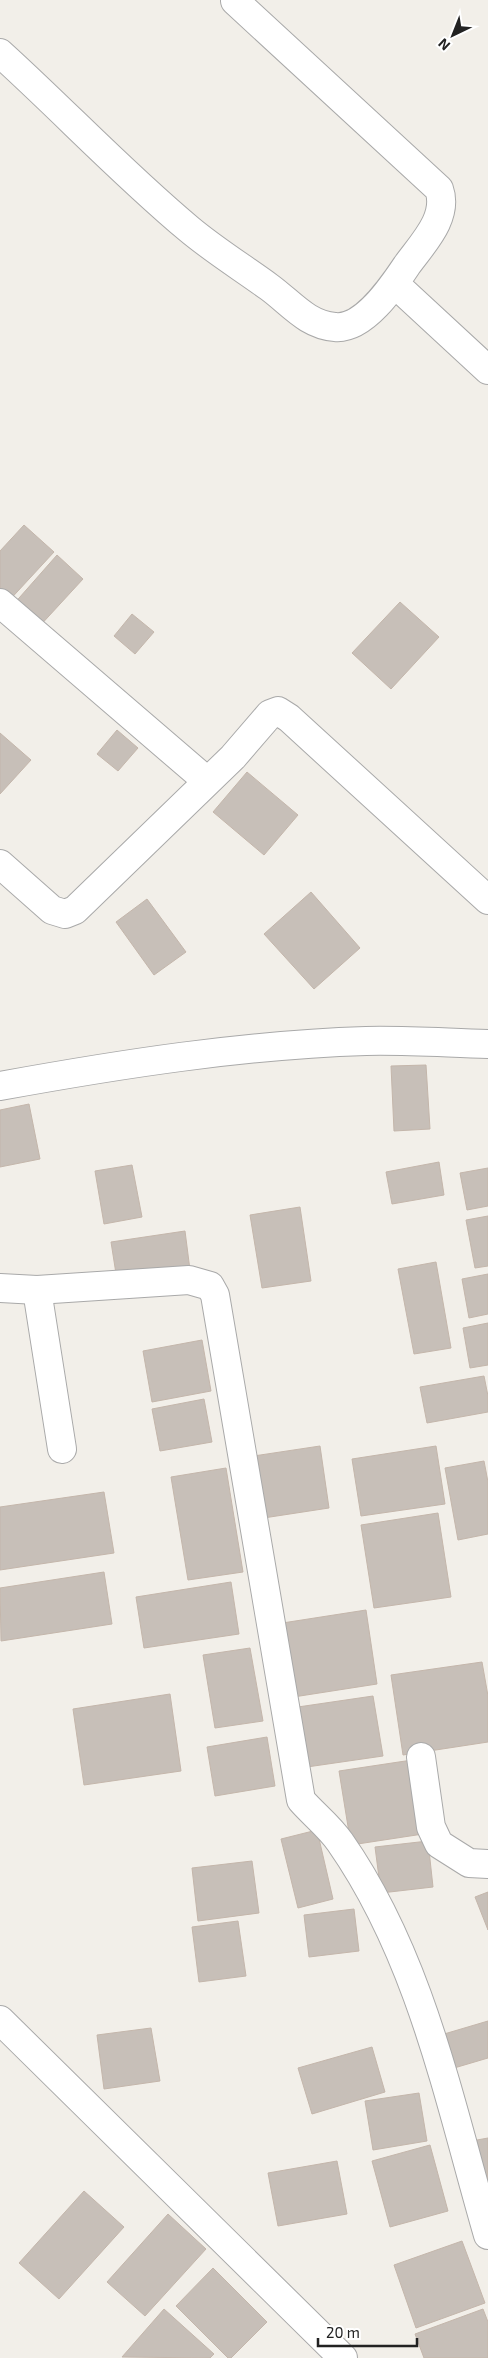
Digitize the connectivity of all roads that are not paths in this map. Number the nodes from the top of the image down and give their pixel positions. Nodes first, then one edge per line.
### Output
1 (235, 1) edge
2 (0, 53) edge
3 (395, 284) junction
4 (488, 370) edge
5 (0, 603) edge
6 (207, 780) junction
7 (0, 864) edge
8 (488, 900) edge
9 (488, 1044) edge
10 (0, 1086) edge
11 (0, 1288) edge
12 (37, 1290) junction
13 (62, 1449) dead end
14 (422, 1757) dead end
15 (488, 1864) edge
16 (0, 2020) edge
17 (488, 2235) edge
18 (343, 2358) edge

1 - 3 street
2 - 3 street
3 - 4 street
5 - 6 street
6 - 7 street
6 - 8 street
9 - 10 street
11 - 12 street
12 - 13 street
12 - 17 street
14 - 15 street
16 - 18 street

